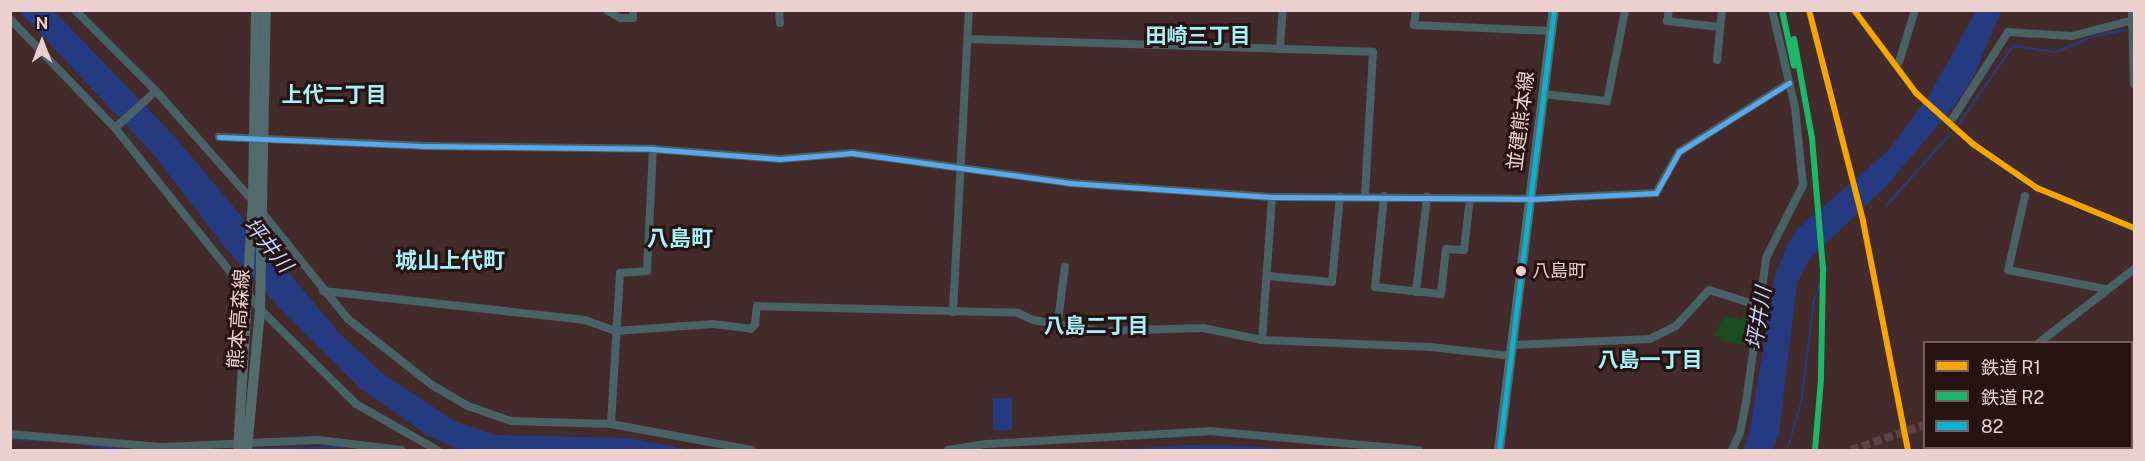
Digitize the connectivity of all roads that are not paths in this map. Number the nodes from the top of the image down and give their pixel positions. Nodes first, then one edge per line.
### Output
1 (75, 10) edge
2 (256, 10) edge
3 (266, 10) edge
4 (607, 10) edge
5 (633, 10) edge
6 (779, 10) edge
7 (969, 10) edge
8 (1283, 10) edge
9 (1416, 10) edge
10 (1554, 10) edge
11 (1669, 10) edge
12 (1722, 10) edge
13 (1772, 10) edge
14 (1915, 10) edge
15 (1625, 11) edge
16 (2133, 15) edge
17 (10, 19) edge
18 (780, 23) dead end
19 (1720, 27) junction
20 (1551, 31) junction
21 (968, 39) junction
22 (1280, 49) junction
23 (2134, 53) edge
24 (1716, 60) dead end
25 (1899, 62) dead end
26 (1789, 83) junction
27 (2134, 84) edge
28 (154, 92) junction
29 (1543, 94) junction
30 (1953, 118) dead end
31 (117, 126) junction
32 (219, 137) dead end
33 (266, 138) junction
34 (254, 141) junction
35 (653, 149) junction
36 (959, 166) junction
37 (1340, 196) junction
38 (1365, 196) junction
39 (1384, 196) junction
40 (2025, 196) dead end
41 (1272, 197) junction
42 (1427, 197) junction
43 (1470, 198) junction
44 (1530, 199) junction
45 (252, 201) junction
46 (264, 215) junction
47 (1065, 266) dead end
48 (2134, 269) edge
49 (1267, 276) junction
50 (2106, 289) junction
51 (322, 291) junction
52 (1416, 292) junction
53 (248, 294) junction
54 (1757, 305) junction
55 (260, 309) junction
56 (953, 312) junction
57 (1058, 322) junction
58 (616, 331) junction
59 (1262, 340) junction
60 (2041, 341) edge
61 (1512, 350) junction
62 (611, 424) junction
63 (10, 434) edge
64 (243, 447) edge
65 (401, 450) edge
66 (437, 450) edge
67 (752, 450) edge
68 (948, 450) edge
69 (1419, 450) edge
70 (1499, 450) edge
71 (1732, 450) edge

1 - 28 street
2 - 34 main road, 熊本高森線
3 - 33 main road, 熊本高森線
4 - 5 street
6 - 18 street
7 - 21 street
8 - 22 street
9 - 20 street
10 - 20 main road, 並建熊本線
11 - 19 street
12 - 19 street
13 - 26 street
14 - 25 street
15 - 29 street
16 - 23 street
16 - 30 street
17 - 31 street
19 - 24 street
20 - 29 main road, 並建熊本線
21 - 22 street
21 - 36 street
22 - 38 street
23 - 27 street
26 - 44 street
26 - 54 street
28 - 31 street
28 - 45 street
29 - 44 main road, 並建熊本線
31 - 53 street
32 - 34 street
33 - 34 street
33 - 35 street
33 - 46 main road, 熊本高森線
34 - 45 main road, 熊本高森線
35 - 36 street
35 - 58 street
36 - 41 street
36 - 56 street
37 - 38 street
37 - 41 street
37 - 49 street
38 - 39 street
39 - 42 street
39 - 52 street
40 - 50 street
41 - 49 street
42 - 43 street
42 - 52 street
43 - 44 street
43 - 52 street
44 - 61 main road, 並建熊本線
45 - 46 street
45 - 53 main road, 熊本高森線
46 - 51 street
46 - 55 main road, 熊本高森線
47 - 57 street
48 - 50 street
49 - 59 street
50 - 60 street
51 - 58 street
51 - 62 street
53 - 55 street
53 - 64 main road, 熊本高森線
54 - 61 street
54 - 71 street
55 - 64 main road, 熊本高森線
55 - 66 street
56 - 57 street
56 - 58 street
57 - 59 street
58 - 62 street
59 - 61 street
61 - 70 main road, 並建熊本線
62 - 67 street
63 - 64 street
64 - 65 street
68 - 69 street

